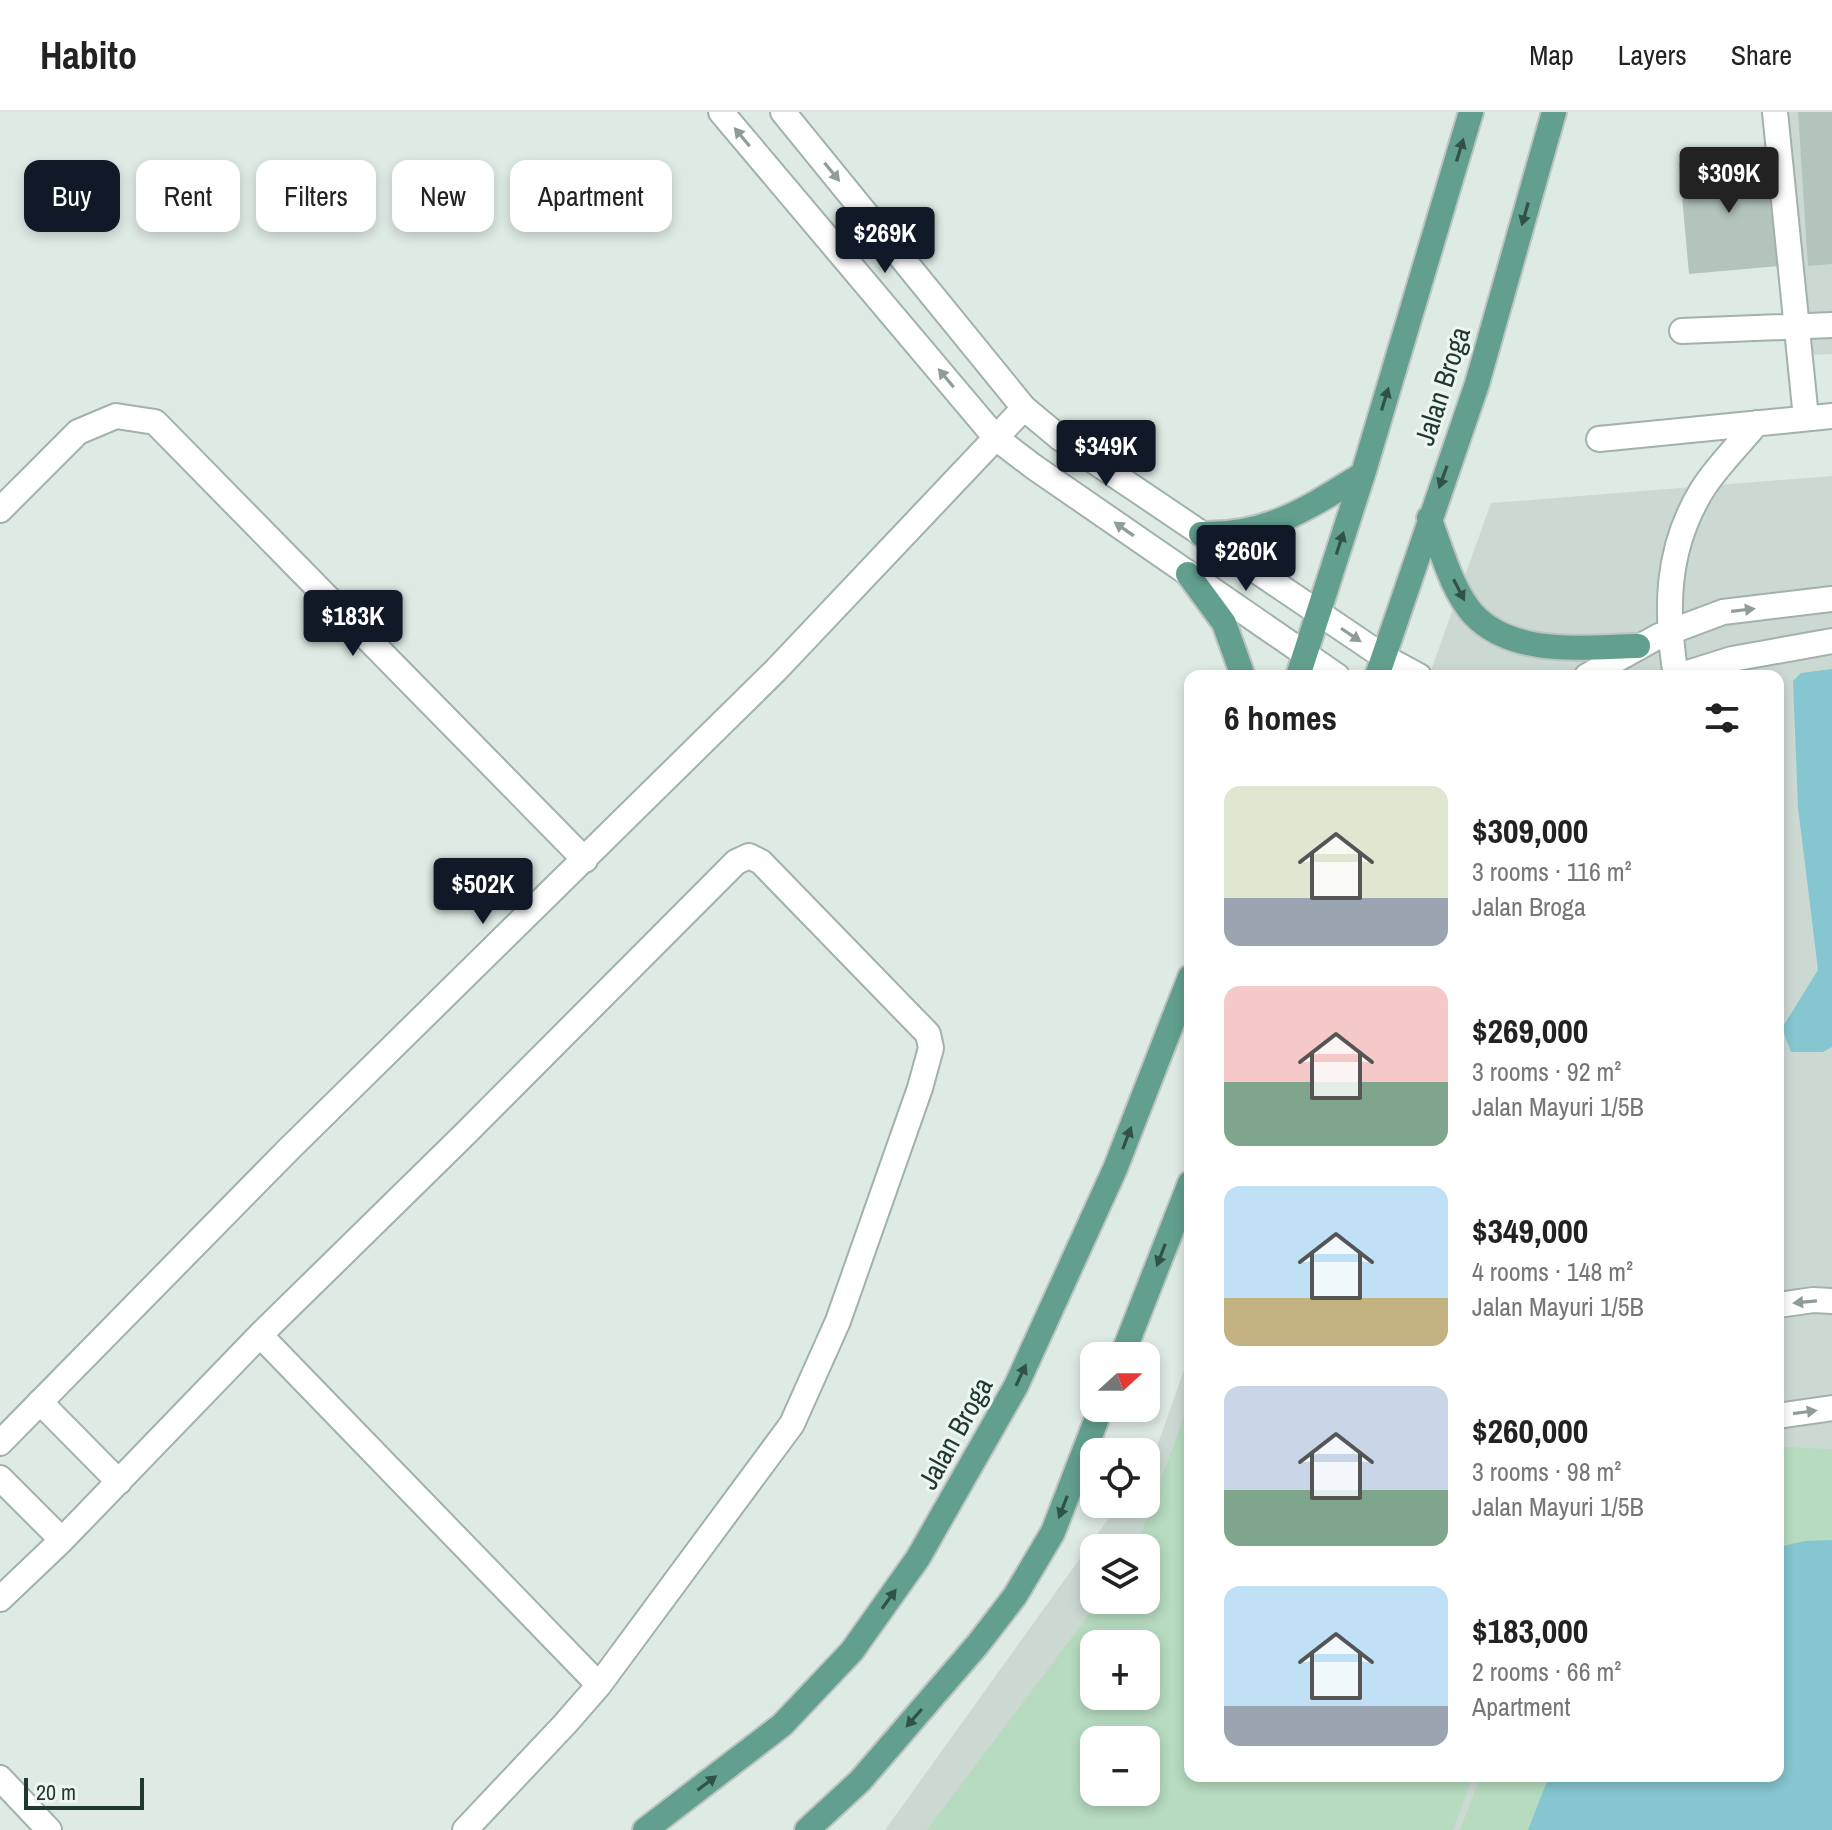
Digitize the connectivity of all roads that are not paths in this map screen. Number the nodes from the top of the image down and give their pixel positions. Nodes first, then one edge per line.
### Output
1 (721, 112) edge
2 (783, 112) edge
3 (1471, 112) edge
4 (1554, 112) edge
5 (1775, 112) edge
6 (1832, 325) edge
7 (1797, 327) junction
8 (1682, 331) dead end
9 (1024, 408) junction
10 (1832, 416) edge
11 (1806, 418) junction
12 (1757, 423) junction
13 (996, 438) junction
14 (1599, 439) dead end
15 (1363, 474) junction
16 (0, 510) edge
17 (1429, 518) junction
18 (1201, 534) junction
19 (1188, 574) junction
20 (1832, 599) edge
21 (1318, 613) junction
22 (1669, 632) junction
23 (1832, 641) edge
24 (1638, 646) junction
25 (1301, 665) edge
26 (1381, 666) edge
27 (1241, 670) edge
28 (1597, 670) edge
29 (1676, 670) edge
30 (1696, 670) edge
31 (585, 860) junction
32 (1184, 992) edge
33 (1184, 1198) edge
34 (1832, 1301) edge
35 (1784, 1304) edge
36 (260, 1335) junction
37 (1128, 1342) edge
38 (40, 1402) junction
39 (1832, 1408) edge
40 (1784, 1415) edge
41 (1096, 1422) edge
42 (0, 1443) edge
43 (0, 1478) edge
44 (119, 1482) junction
45 (62, 1540) junction
46 (0, 1599) edge
47 (599, 1685) junction
48 (0, 1778) edge
49 (49, 1830) edge
50 (465, 1830) edge
51 (645, 1830) edge
52 (807, 1830) edge

13 -> 1 street
2 -> 9 street
15 -> 3 main road, Jalan Broga
4 -> 17 main road, Jalan Broga
5 - 7 street
6 - 7 street
7 - 8 street
7 - 11 street
9 - 13 street
9 - 18 street
10 - 11 street
11 - 12 street
12 - 14 street
12 - 22 street
19 -> 13 street
13 - 31 street
15 - 18 main road
21 -> 15 main road, Jalan Broga
16 - 31 street
17 -> 24 main road
17 - 26 main road, Jalan Broga
18 - 21 street
19 - 25 street
19 - 27 main road
22 -> 20 street
21 - 25 main road, Jalan Broga
21 -> 26 street
22 - 24 street
22 - 29 street
23 - 30 street
24 - 28 street
31 - 38 street
51 -> 32 main road, Jalan Broga
33 -> 37 main road
34 -> 35 street
36 - 44 street
36 - 47 street
36 - 47 street
38 - 42 street
38 - 44 street
40 -> 39 street
41 -> 52 main road
43 - 45 street
44 - 45 street
45 - 46 street
47 - 50 street
48 - 49 street

